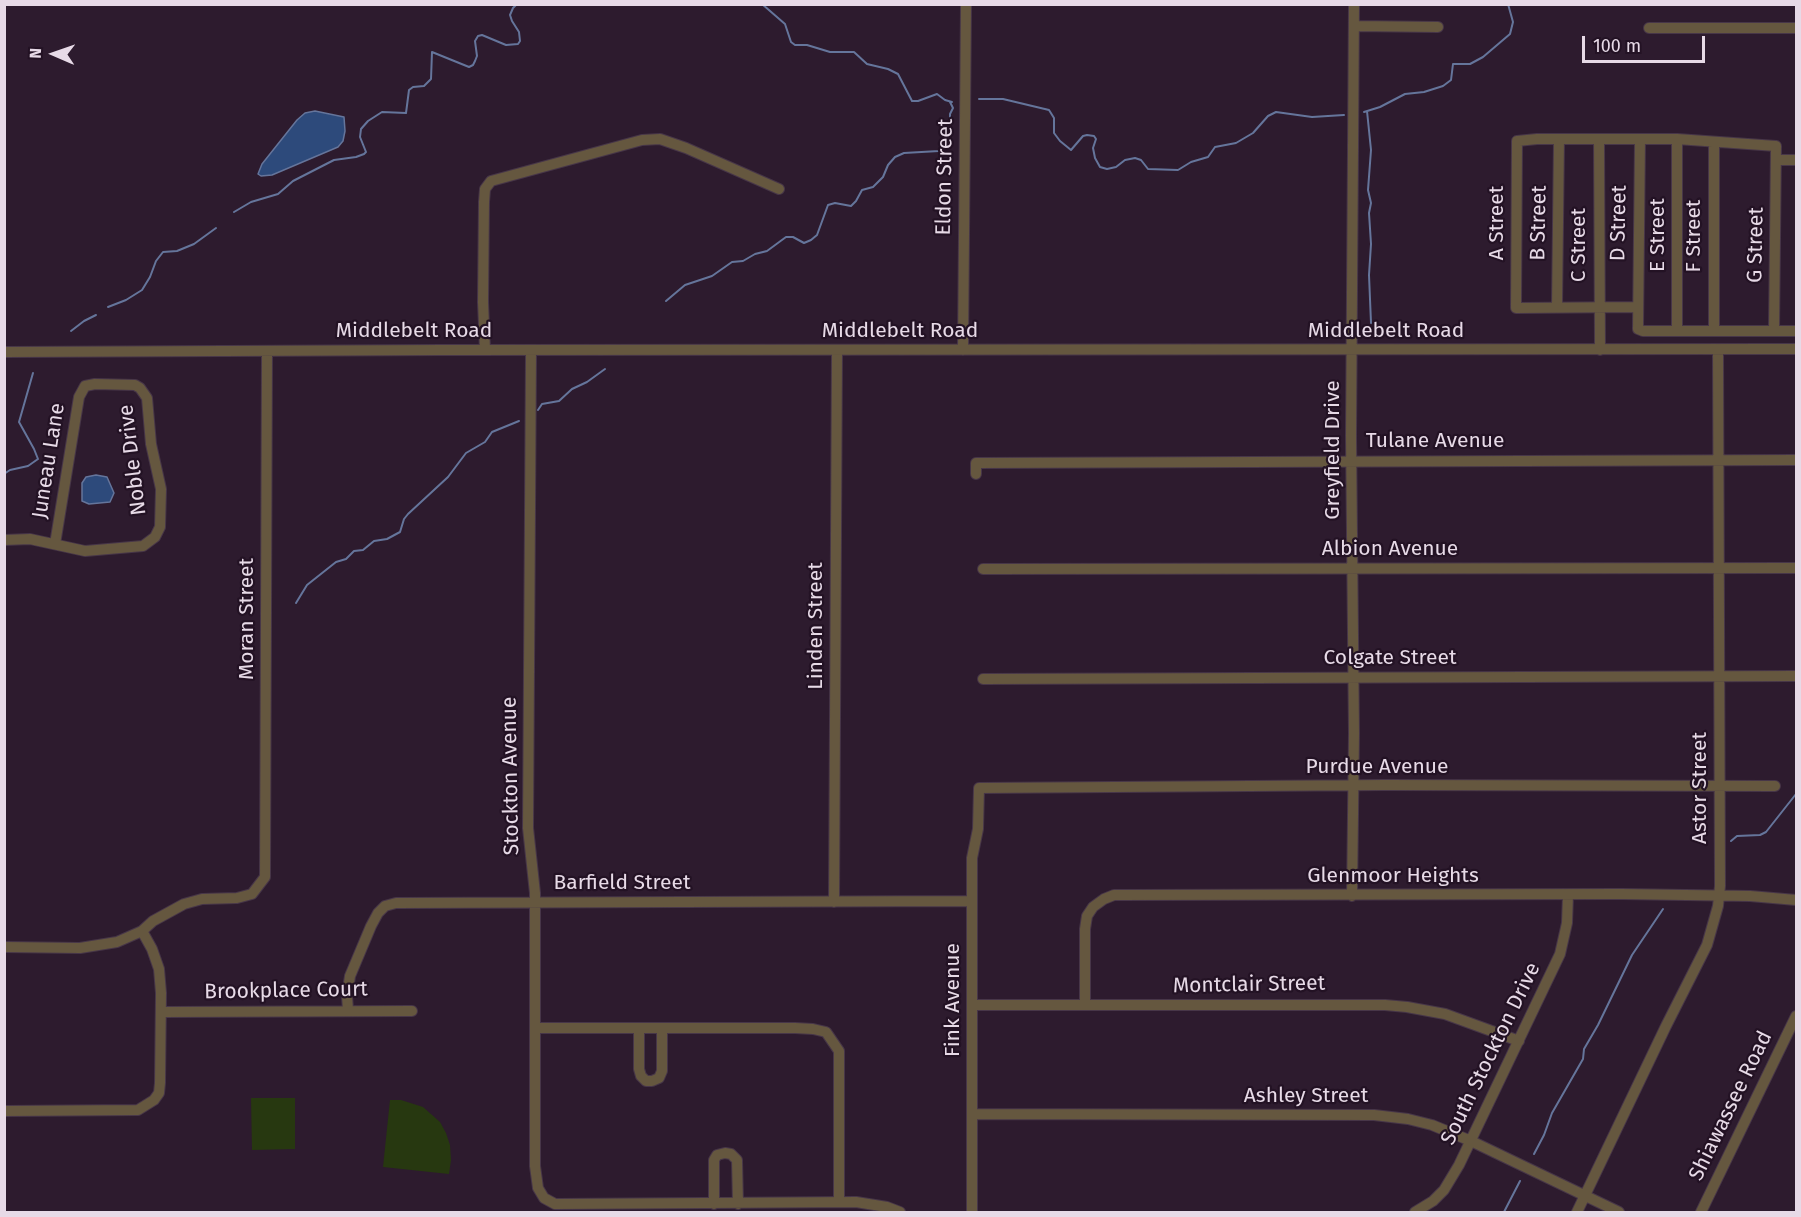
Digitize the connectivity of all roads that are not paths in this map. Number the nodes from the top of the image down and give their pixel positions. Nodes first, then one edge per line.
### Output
1 (966, 4) edge
2 (1353, 5) edge
3 (1354, 26) junction
4 (1438, 27) dead end
5 (1649, 28) dead end
6 (1797, 28) edge
7 (1559, 139) junction
8 (1599, 139) junction
9 (1640, 139) junction
10 (1677, 139) junction
11 (1714, 142) junction
12 (1776, 160) junction
13 (1797, 160) edge
14 (779, 189) dead end
15 (1557, 307) junction
16 (1599, 307) junction
17 (1637, 307) junction
18 (1677, 331) junction
19 (1713, 331) junction
20 (1774, 331) junction
21 (1797, 331) edge
22 (1797, 349) edge
23 (485, 350) junction
24 (963, 350) junction
25 (1600, 350) junction
26 (1718, 350) junction
27 (267, 351) junction
28 (531, 351) junction
29 (837, 351) junction
30 (1352, 351) junction
31 (4, 352) edge
32 (85, 386) joint
33 (1719, 460) junction
34 (1797, 460) edge
35 (1352, 461) junction
36 (976, 474) dead end
37 (4, 540) edge
38 (55, 544) junction
39 (1718, 568) junction
40 (1797, 568) edge
41 (983, 569) dead end
42 (1353, 569) junction
43 (1719, 676) junction
44 (1797, 676) edge
45 (1353, 678) junction
46 (983, 679) dead end
47 (1353, 786) junction
48 (1720, 786) junction
49 (1775, 786) dead end
50 (979, 788) joint
51 (1568, 895) junction
52 (1352, 896) junction
53 (1719, 896) junction
54 (1797, 900) edge
55 (834, 902) junction
56 (972, 902) junction
57 (535, 903) junction
58 (142, 931) junction
59 (4, 948) edge
60 (973, 1005) junction
61 (1085, 1005) junction
62 (348, 1010) junction
63 (412, 1011) dead end
64 (162, 1012) junction
65 (1797, 1016) edge
66 (536, 1028) junction
67 (639, 1028) junction
68 (662, 1028) junction
69 (1519, 1041) junction
70 (4, 1111) edge
71 (973, 1114) junction
72 (1471, 1141) junction
73 (1585, 1197) junction
74 (840, 1202) junction
75 (714, 1204) junction
76 (738, 1204) junction
77 (636, 1208) edge
78 (900, 1212) edge
79 (972, 1212) edge
80 (1415, 1212) edge
81 (1577, 1212) edge
82 (1619, 1212) edge
83 (1701, 1212) edge

1 - 24 street, Eldon Street
2 - 3 street, Greyfield Drive
3 - 4 street
3 - 30 street, Greyfield Drive
5 - 6 street
7 - 8 street
7 - 15 street, B Street
7 - 15 street, A Street
8 - 9 street
8 - 16 street, C Street
9 - 10 street
9 - 17 street, D Street
10 - 11 street
10 - 18 street, E Street
11 - 12 street
11 - 19 street, F Street
12 - 13 street
12 - 20 street, G Street
14 - 23 street
15 - 16 street, A Street
16 - 17 street, A Street
16 - 25 street, C Street
17 - 18 street
18 - 19 street
19 - 20 street
20 - 21 street
22 - 26 street, Middlebelt Road
23 - 27 street, Middlebelt Road
23 - 28 street, Middlebelt Road
24 - 29 street, Middlebelt Road
24 - 30 street, Middlebelt Road
25 - 26 street, Middlebelt Road
25 - 30 street, Middlebelt Road
26 - 33 street, Astor Street
27 - 31 street, Middlebelt Road
27 - 58 street, Moran Street
28 - 29 street, Middlebelt Road
28 - 57 street, Stockton Avenue
29 - 55 street, Linden Street
30 - 35 street, Greyfield Drive
32 - 38 street, Juneau Lane
32 - 38 street, Noble Drive
33 - 34 street, Tulane Avenue
33 - 35 street, Tulane Avenue
33 - 39 street, Astor Street
35 - 36 street, Tulane Avenue
35 - 42 street, Greyfield Drive
37 - 38 street, Noble Drive
39 - 40 street, Albion Avenue
39 - 42 street, Albion Avenue
39 - 43 street, Astor Street
41 - 42 street, Albion Avenue
42 - 45 street, Greyfield Drive
43 - 44 street, Colgate Street
43 - 45 street, Colgate Street
43 - 48 street, Astor Street
45 - 46 street, Colgate Street
45 - 47 street, Greyfield Drive
47 - 48 street, Purdue Avenue
47 - 50 street, Purdue Avenue
47 - 52 street, Greyfield Drive
48 - 49 street, Purdue Avenue
48 - 53 street, Astor Street
50 - 56 street, Fink Avenue
51 - 52 street, Glenmoor Heights
51 - 53 street, Glenmoor Heights
51 - 69 street, South Stockton Drive
52 - 61 street, Glenmoor Heights
53 - 54 street, Glenmoor Heights
53 - 73 street, Astor Street
55 - 56 street, Barfield Street
55 - 57 street, Barfield Street
56 - 60 street, Fink Avenue
57 - 62 street, Barfield Street
57 - 66 street, Stockton Avenue
58 - 59 street
58 - 64 street
60 - 61 street, Montclair Street
60 - 71 street, Fink Avenue
61 - 69 street, Montclair Street
62 - 63 street, Brookplace Court
62 - 64 street, Brookplace Court
64 - 70 street
65 - 83 street, Shiawassee Road
66 - 67 street
66 - 77 street, Stockton Avenue
67 - 68 street
67 - 68 street
68 - 74 street
69 - 72 street, South Stockton Drive
71 - 72 street, Ashley Street
71 - 79 street, Fink Avenue
72 - 73 street, Ashley Street
72 - 80 street, South Stockton Drive
73 - 81 street, Astor Street
73 - 82 street, Ashley Street
74 - 76 street
74 - 78 street
75 - 76 street
75 - 76 street
75 - 77 street

